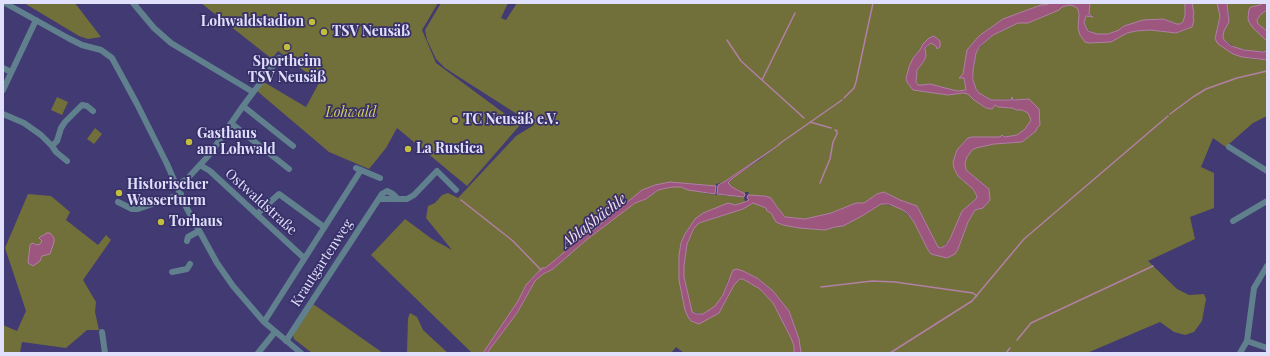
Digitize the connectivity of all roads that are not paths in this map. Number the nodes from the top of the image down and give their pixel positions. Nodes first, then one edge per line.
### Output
1 (5, 3) edge
2 (133, 3) edge
3 (36, 20) junction
4 (279, 58) dead end
5 (3, 68) edge
6 (11, 72) junction
7 (3, 90) edge
8 (253, 92) junction
9 (243, 106) junction
10 (93, 111) dead end
11 (3, 114) edge
12 (231, 123) junction
13 (52, 146) junction
14 (293, 146) dead end
15 (1229, 147) dead end
16 (67, 161) dead end
17 (200, 164) junction
18 (290, 168) dead end
19 (1267, 171) edge
20 (380, 178) dead end
21 (177, 185) junction
22 (456, 190) dead end
23 (181, 194) junction
24 (1267, 201) edge
25 (118, 202) dead end
26 (257, 214) junction
27 (1233, 221) dead end
28 (324, 227) junction
29 (199, 231) junction
30 (187, 241) dead end
31 (304, 258) junction
32 (190, 264) dead end
33 (1267, 266) edge
34 (172, 272) dead end
35 (264, 322) junction
36 (102, 332) dead end
37 (275, 332) junction
38 (1247, 341) junction
39 (286, 342) junction
40 (1267, 348) edge
41 (105, 353) edge
42 (258, 353) edge
43 (301, 353) edge
44 (1240, 353) edge

1 - 3 street
2 - 8 street
3 - 6 street
3 - 21 street
4 - 8 street
5 - 6 street
6 - 7 street
8 - 9 street
9 - 12 street
9 - 14 street
10 - 13 street
11 - 13 street
12 - 17 street
12 - 18 street
13 - 16 street
15 - 19 street
17 - 21 street
17 - 26 street, Ostwaldstraße
20 - 28 street
21 - 23 street
22 - 39 street, Krautgartenweg
23 - 25 street
23 - 29 street
24 - 27 street
26 - 28 street
26 - 31 street, Ostwaldstraße
28 - 31 street
29 - 30 street
29 - 35 street
31 - 35 street
32 - 34 street
33 - 38 street
35 - 37 street
36 - 41 street
37 - 39 street
37 - 42 street
38 - 40 street
38 - 44 street
39 - 43 street

